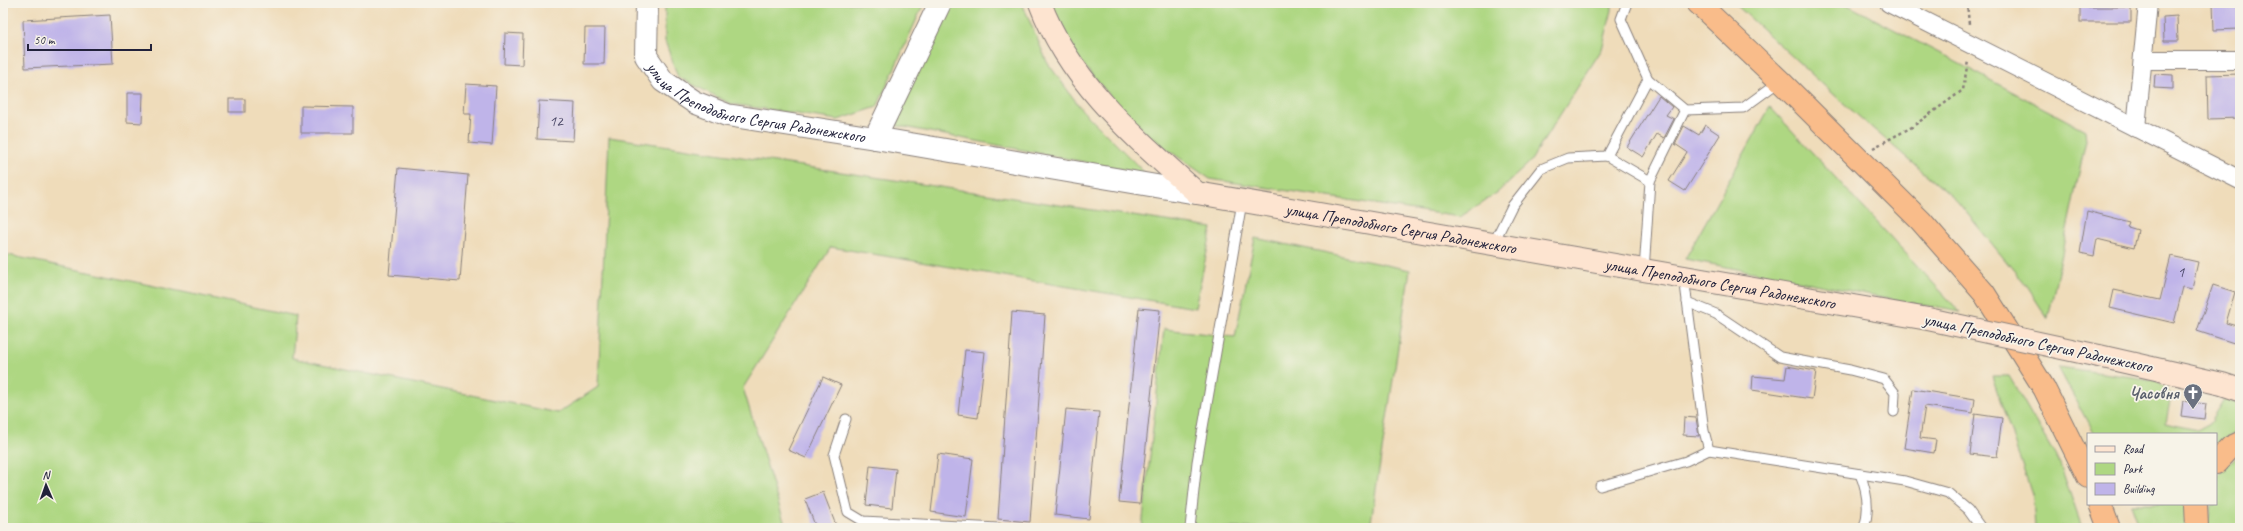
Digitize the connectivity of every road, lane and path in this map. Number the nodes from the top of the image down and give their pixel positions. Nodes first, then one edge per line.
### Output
1 (647, 3) edge
2 (940, 3) edge
3 (1040, 3) edge
4 (1627, 3) edge
5 (1698, 3) edge
6 (1888, 3) edge
7 (1967, 3) edge
8 (2148, 3) edge
9 (1971, 44) junction
10 (2143, 60) junction
11 (2240, 60) edge
12 (1648, 79) junction
13 (1780, 81) junction
14 (1685, 110) junction
15 (2136, 128) junction
16 (874, 138) junction
17 (1607, 156) junction
18 (1856, 157) junction
19 (2240, 180) edge
20 (1650, 181) junction
21 (1197, 193) junction
22 (1242, 202) junction
23 (1493, 245) junction
24 (1644, 271) junction
25 (1684, 277) junction
26 (1687, 302) junction
27 (2240, 390) edge
28 (1894, 412) dead end
29 (846, 419) dead end
30 (2240, 443) edge
31 (1709, 450) junction
32 (2217, 462) edge
33 (1860, 474) junction
34 (2087, 475) edge
35 (1600, 486) dead end
36 (2100, 505) edge
37 (2196, 505) edge
38 (998, 528) edge
39 (1190, 528) edge
40 (1864, 528) edge
41 (1980, 528) edge
42 (2109, 528) edge
43 (2197, 528) edge

1 - 16 street, улица Преподобного Сергия Радонежского
2 - 16 street
3 - 21 main road
4 - 12 lane
5 - 13 highway
6 - 9 street
7 - 9 path
8 - 10 street
9 - 15 street
9 - 18 path
10 - 11 street
10 - 15 street
12 - 14 lane
12 - 17 lane
13 - 14 lane
13 - 18 highway
14 - 20 lane
15 - 19 street
16 - 21 street, улица Преподобного Сергия Радонежского
17 - 20 lane
17 - 23 lane
18 - 34 highway
20 - 24 lane
21 - 22 main road, улица Преподобного Сергия Радонежского
22 - 23 main road, улица Преподобного Сергия Радонежского
22 - 39 lane
23 - 24 main road, улица Преподобного Сергия Радонежского
24 - 25 main road, улица Преподобного Сергия Радонежского
25 - 26 lane
25 - 27 main road, улица Преподобного Сергия Радонежского, bridge
26 - 28 lane
26 - 31 lane
29 - 38 lane
30 - 32 highway
31 - 33 lane
31 - 35 lane
33 - 40 lane
33 - 41 lane
36 - 42 highway
37 - 43 highway

